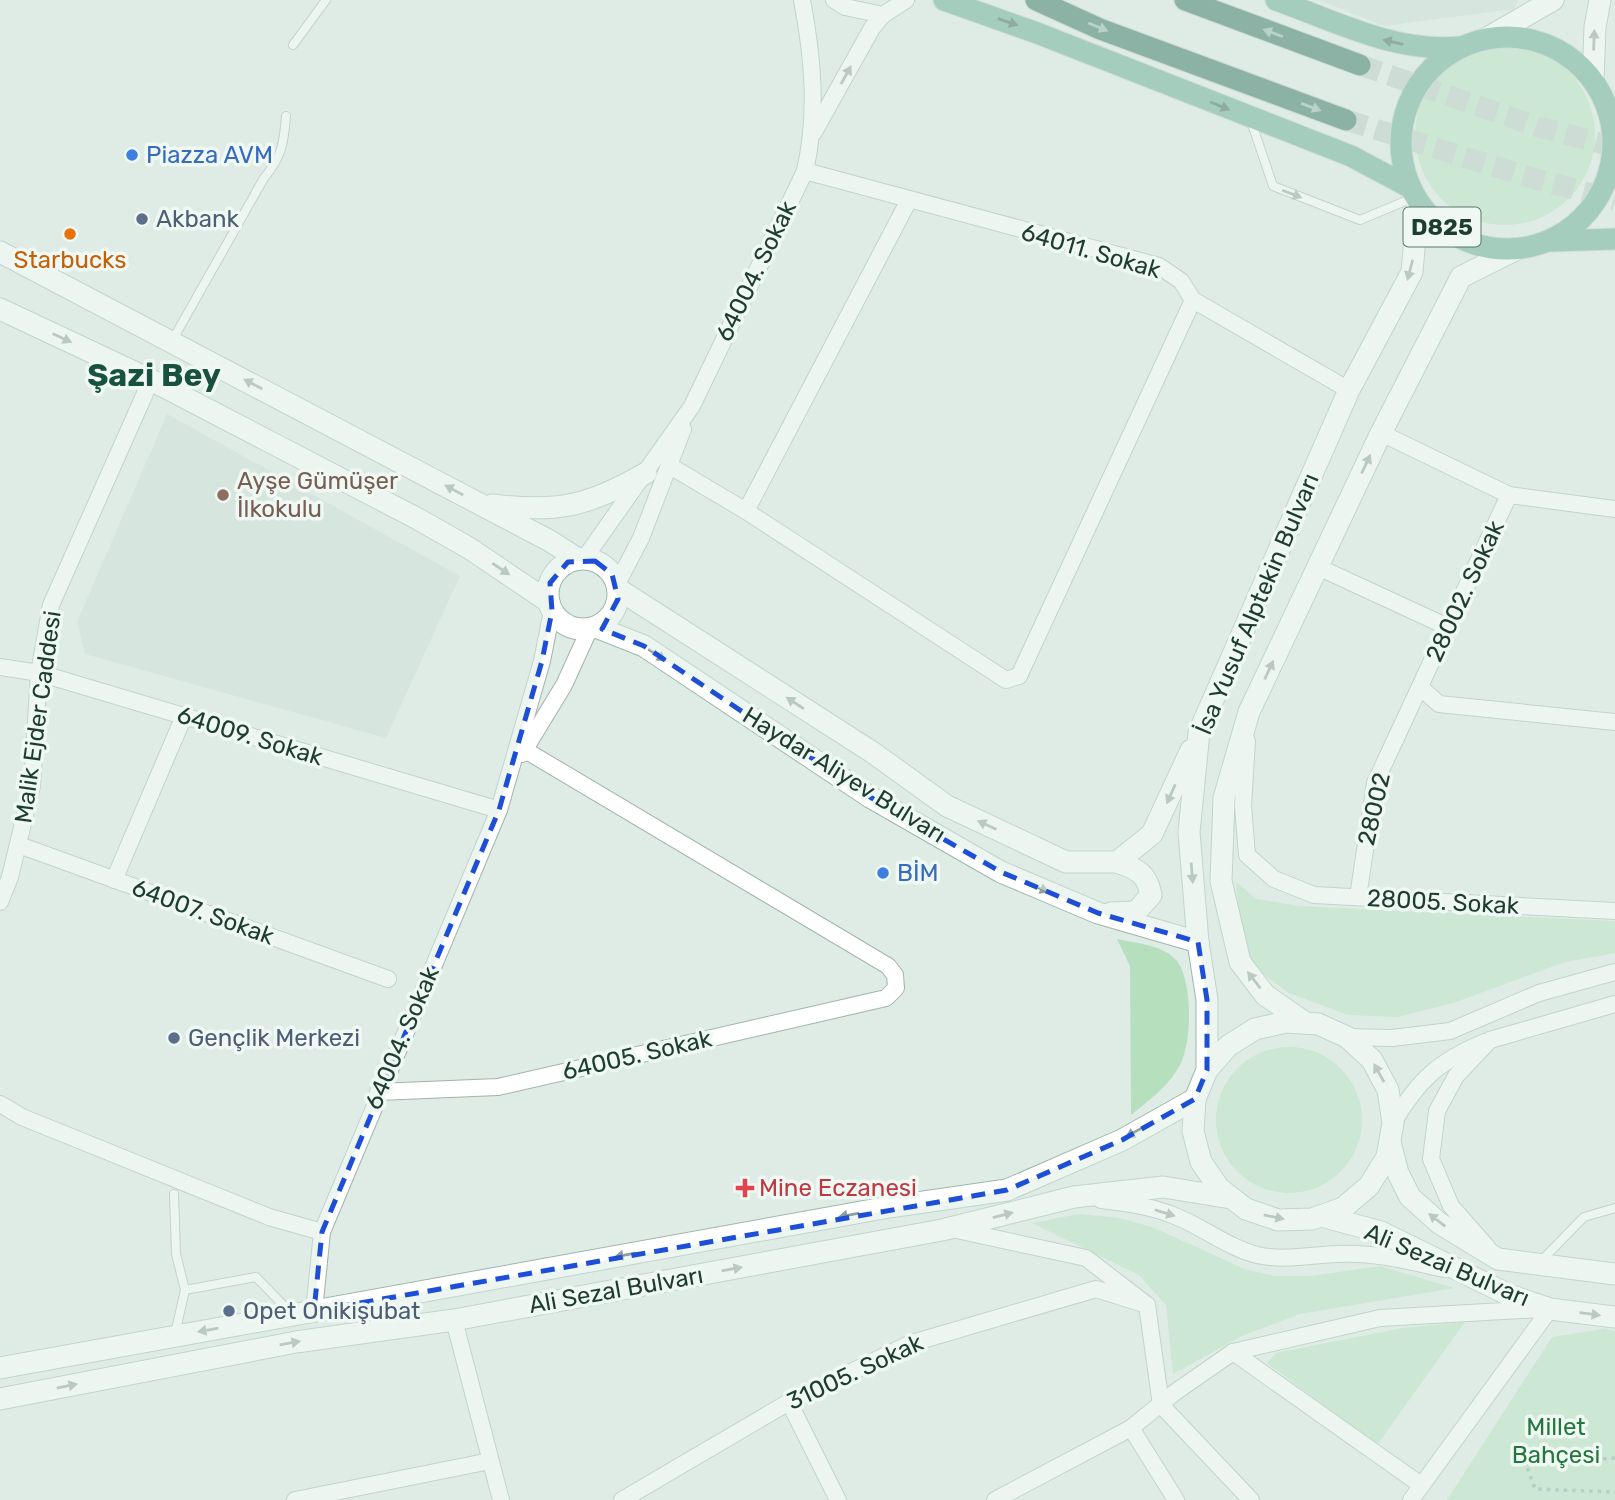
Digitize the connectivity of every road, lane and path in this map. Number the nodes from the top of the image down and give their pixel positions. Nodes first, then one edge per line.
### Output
1 (326, 0) edge
2 (802, 0) edge
3 (834, 0) edge
4 (906, 0) edge
5 (944, 0) edge
6 (1035, 0) edge
7 (1185, 0) edge
8 (1276, 0) edge
9 (1553, 0) edge
10 (1601, 0) edge
11 (883, 15) junction
12 (1487, 38) junction
13 (293, 45) dead end
14 (1461, 47) junction
15 (1360, 65) tunnel mouth
16 (1602, 88) edge
17 (286, 116) dead end
18 (1250, 118) junction
19 (1346, 120) tunnel mouth
20 (813, 135) junction
21 (805, 171) junction
22 (1415, 196) junction
23 (909, 200) junction
24 (1615, 239) edge
25 (1550, 241) junction
26 (1515, 250) junction
27 (0, 252) edge
28 (1193, 300) junction
29 (0, 309) edge
30 (172, 342) junction
31 (151, 380) junction
32 (1349, 390) junction
33 (692, 406) junction
34 (1381, 433) junction
35 (670, 466) junction
36 (646, 473) junction
37 (1509, 495) junction
38 (480, 504) junction
39 (1615, 509) edge
40 (746, 511) junction
41 (581, 559) junction
42 (1318, 566) junction
43 (617, 587) junction
44 (551, 606) junction
45 (593, 627) junction
46 (1450, 628) junction
47 (0, 667) edge
48 (39, 673) junction
49 (1420, 687) junction
50 (1249, 712) junction
51 (184, 716) junction
52 (1615, 722) edge
53 (1199, 732) junction
54 (525, 750) junction
55 (512, 771) junction
56 (499, 810) junction
57 (19, 845) junction
58 (1117, 862) junction
59 (114, 880) junction
60 (1358, 897) junction
61 (0, 902) edge
62 (1615, 911) edge
63 (1098, 913) junction
64 (1198, 942) junction
65 (1615, 972) edge
66 (388, 979) dead end
67 (1615, 1004) edge
68 (1306, 1024) junction
69 (1347, 1037) junction
70 (1490, 1040) junction
71 (1207, 1070) junction
72 (378, 1092) junction
73 (1195, 1099) junction
74 (0, 1104) edge
75 (1391, 1132) junction
76 (174, 1195) dead end
77 (1074, 1197) junction
78 (1231, 1198) junction
79 (1615, 1208) edge
80 (1321, 1216) junction
81 (949, 1228) junction
82 (321, 1232) junction
83 (1498, 1259) junction
84 (1536, 1265) junction
85 (1615, 1274) edge
86 (1477, 1277) junction
87 (185, 1290) junction
88 (1147, 1305) junction
89 (1550, 1309) junction
90 (314, 1311) junction
91 (292, 1315) junction
92 (1615, 1317) edge
93 (454, 1320) junction
94 (175, 1335) junction
95 (1233, 1352) junction
96 (0, 1368) edge
97 (0, 1399) edge
98 (789, 1402) junction
99 (1161, 1405) junction
100 (1131, 1428) junction
101 (1615, 1458) edge
102 (490, 1461) junction
103 (1421, 1485) junction
104 (1615, 1492) edge
105 (295, 1500) edge
106 (500, 1500) edge
107 (622, 1500) edge
108 (838, 1500) edge
109 (996, 1500) edge
110 (1176, 1500) edge
111 (1251, 1500) edge
112 (1411, 1500) edge

1 - 13 lane
2 - 20 street
3 - 11 street
4 - 11 street
5 -> 18 main road, D825
6 -> 19 highway
15 -> 7 highway
14 -> 8 main road, D825
9 - 12 main road
16 -> 10 main road
20 -> 11 street
12 - 14 main road, D825
12 - 16 main road, D825
14 - 22 main road, D825
16 - 25 main road, D825
17 - 30 lane
18 - 22 main road, D825
18 -> 22 lane
20 - 21 street, 64004. Sokak
21 - 23 street, 64011. Sokak
21 - 33 street, 64004. Sokak
22 - 26 main road, D825
22 -> 32 main road, İsa Yusuf Alptekin Bulvarı
23 - 28 street, 64011. Sokak
23 - 40 street
24 - 25 main road, D825
25 - 26 main road, D825
26 - 34 main road, İsa Yusuf Alptekin Bulvarı
27 - 30 main road
28 - 32 street, 64011. Sokak
28 - 40 street
29 -> 31 main road
38 -> 30 main road
31 -> 44 main road
31 - 48 street, Malik Ejder Caddesi
32 - 53 main road, İsa Yusuf Alptekin Bulvarı
33 - 35 street, 64004. Sokak
33 - 36 street, 64004. Sokak
34 - 37 street
42 -> 34 main road, İsa Yusuf Alptekin Bulvarı
35 - 40 street
35 - 43 street, 64004. Sokak
36 - 38 main road
36 - 41 street, 64004. Sokak
37 - 39 street
37 - 46 street, 28002. Sokak
38 - 41 main road
41 - 43 main road
41 - 44 main road
42 - 46 street
50 -> 42 main road, İsa Yusuf Alptekin Bulvarı
43 - 45 main road
58 -> 43 main road, Haydar Aliyev Bulvarı
44 - 45 main road
44 - 55 street, 64004. Sokak
45 - 54 street, 64004. Sokak
45 -> 63 main road, Haydar Aliyev Bulvarı
46 - 49 street, 28002. Sokak
47 - 48 street, 64009. Sokak
48 - 51 street, 64009. Sokak
48 - 57 street, Malik Ejder Caddesi
49 - 52 street
49 - 60 street, 28002
50 - 60 street, 28005. Sokak
68 -> 50 main road, İsa Yusuf Alptekin Bulvarı
51 - 56 street, 64009. Sokak
51 - 59 street
53 -> 58 main road
53 -> 64 main road, İsa Yusuf Alptekin Bulvarı
54 - 55 street, 64004. Sokak
54 - 72 street, 64005. Sokak
55 - 56 street, 64004. Sokak
56 - 72 street, 64004. Sokak
57 - 59 street, 64007. Sokak
57 - 61 street, Malik Ejder Caddesi
58 - 63 main road, Haydar Aliyev Bulvarı
59 - 66 street, 64007. Sokak
60 - 62 street, 28005. Sokak
63 - 64 main road, Haydar Aliyev Bulvarı
64 - 71 main road, İsa Yusuf Alptekin Bulvarı
65 - 69 street
67 - 70 street
68 - 69 main road
68 - 71 main road
75 -> 69 main road
70 - 75 street
70 - 83 street
71 - 73 main road
72 - 82 street, 64004. Sokak
73 - 78 main road
73 -> 90 main road, Ali Sezal Bulvarı
74 - 82 street
75 - 80 main road
83 -> 75 main road, Ali Sezai Bulvarı
76 - 87 lane
77 - 78 main road, Ali Sezal Bulvarı
81 -> 77 main road, Ali Sezal Bulvarı
77 -> 86 street
78 -> 80 main road
79 - 84 lane
80 - 86 main road, Ali Sezai Bulvarı
81 - 88 street
93 -> 81 main road, Ali Sezal Bulvarı
82 - 90 street, 64004. Sokak
83 - 84 main road, Ali Sezai Bulvarı
84 - 85 main road, Ali Sezai Bulvarı
86 - 89 main road, Ali Sezai Bulvarı
87 - 91 lane
87 - 94 lane
88 - 98 street, 31005. Sokak
88 - 99 street
89 -> 92 main road, Ali Sezai Bulvarı
89 - 95 street
89 - 103 street
90 - 91 main road, Ali Sezal Bulvarı
91 -> 94 main road, Ali Sezal Bulvarı
97 -> 93 main road, Ali Sezal Bulvarı
93 - 102 street
94 - 96 main road, Ali Sezal Bulvarı
95 - 99 street
95 - 103 street
98 - 107 street, 31005. Sokak
98 - 108 street
99 - 100 street
99 - 111 street
100 - 109 street
100 - 110 street
101 - 104 path
102 - 105 street
102 - 106 street
103 - 112 street

